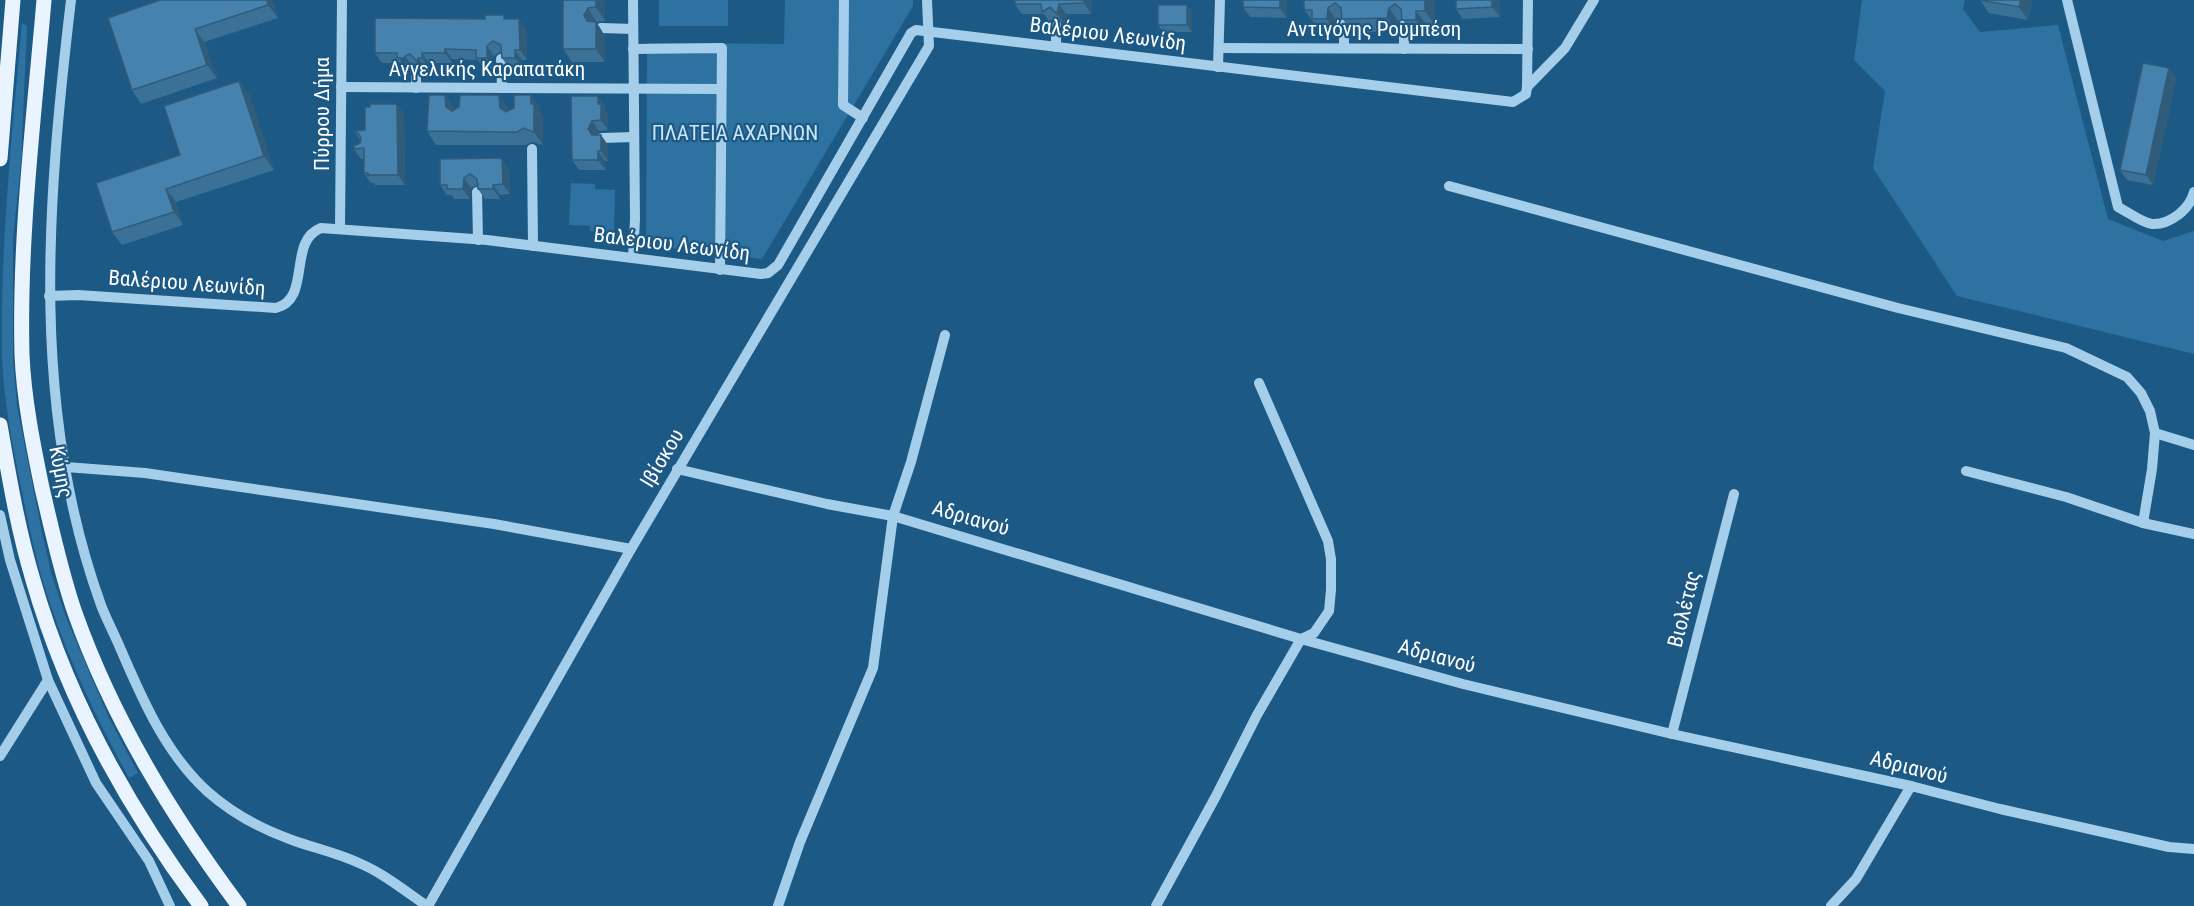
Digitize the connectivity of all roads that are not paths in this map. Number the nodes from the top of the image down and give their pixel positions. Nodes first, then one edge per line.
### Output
1 (13, 0) edge
2 (44, 0) edge
3 (71, 0) edge
4 (342, 0) edge
5 (633, 0) edge
6 (844, 0) edge
7 (927, 0) edge
8 (1220, 0) edge
9 (1528, 0) edge
10 (1594, 0) edge
11 (2067, 0) edge
12 (1344, 24) edge
13 (1056, 25) edge
14 (1404, 25) edge
15 (601, 28) dead end
16 (633, 29) junction
17 (929, 31) junction
18 (1056, 47) junction
19 (1220, 48) junction
20 (1344, 48) junction
21 (633, 49) junction
22 (1404, 49) junction
23 (1528, 49) junction
24 (501, 59) edge
25 (1218, 67) junction
26 (416, 72) edge
27 (341, 87) junction
28 (416, 88) junction
29 (502, 88) junction
30 (633, 89) junction
31 (721, 89) junction
32 (1527, 90) junction
33 (863, 118) junction
34 (634, 137) junction
35 (602, 138) edge
36 (532, 149) edge
37 (0, 159) edge
38 (1449, 186) dead end
39 (477, 192) edge
40 (2194, 192) edge
41 (340, 229) junction
42 (478, 240) junction
43 (533, 246) junction
44 (633, 258) junction
45 (720, 270) junction
46 (49, 296) junction
47 (945, 335) dead end
48 (1259, 383) dead end
49 (0, 425) edge
50 (2155, 433) junction
51 (2194, 445) edge
52 (66, 467) junction
53 (677, 469) junction
54 (1966, 471) dead end
55 (1734, 494) dead end
56 (0, 515) edge
57 (893, 516) junction
58 (2143, 523) junction
59 (2194, 534) edge
60 (631, 549) junction
61 (1301, 639) junction
62 (48, 680) junction
63 (1672, 734) junction
64 (0, 756) edge
65 (1911, 786) junction
66 (2194, 849) edge
67 (170, 906) edge
68 (201, 906) edge
69 (239, 906) edge
70 (427, 906) edge
71 (778, 906) edge
72 (1156, 906) edge
73 (1832, 906) edge

1 - 37 main road
2 - 69 main road, Κύμης
3 - 46 street
4 - 27 street, Πύρρου Δήμα
5 - 16 street
6 - 33 street
7 - 17 street, Ιβίσκου
8 - 19 street
9 - 23 street
10 - 32 street
11 - 40 street
12 - 20 street
13 - 18 street
14 - 22 street
15 - 16 street
16 - 21 street
17 - 18 street, Βαλέριου Λεωνίδη
17 - 33 street, Βαλέριου Λεωνίδη
17 - 53 street, Ιβίσκου
18 - 25 street, Βαλέριου Λεωνίδη
19 - 20 street, Αντιγόνης Ρουμπέση
19 - 25 street
20 - 22 street, Αντιγόνης Ρουμπέση
21 - 30 street
21 - 31 street
22 - 23 street, Αντιγόνης Ρουμπέση
23 - 32 street
24 - 29 street
25 - 32 street, Βαλέριου Λεωνίδη
26 - 28 street
27 - 28 street, Αγγελικής Καραπατάκη
27 - 41 street, Πύρρου Δήμα
28 - 29 street, Αγγελικής Καραπατάκη
29 - 30 street, Αγγελικής Καραπατάκη
30 - 31 street, Αγγελικής Καραπατάκη
30 - 34 street
31 - 45 street
33 - 45 street, Βαλέριου Λεωνίδη
34 - 35 street
34 - 44 street
36 - 43 street
38 - 50 street
39 - 42 street
41 - 42 street, Βαλέριου Λεωνίδη
41 - 46 street, Βαλέριου Λεωνίδη
42 - 43 street, Βαλέριου Λεωνίδη
43 - 44 street, Βαλέριου Λεωνίδη
44 - 45 street, Βαλέριου Λεωνίδη
46 - 52 street
47 - 57 street
48 - 61 street
49 - 68 main road
50 - 51 street
50 - 58 street
52 - 60 street
52 - 70 street
53 - 57 street, Αδριανού
53 - 60 street, Ιβίσκου
54 - 58 street
55 - 63 street, Βιολέτας
56 - 62 street
57 - 61 street, Αδριανού
57 - 71 street
58 - 59 street
60 - 70 street, Ιβίσκου
61 - 63 street, Αδριανού
61 - 72 street
62 - 64 street
62 - 67 street
63 - 65 street, Αδριανού
65 - 66 street, Αδριανού
65 - 73 street

